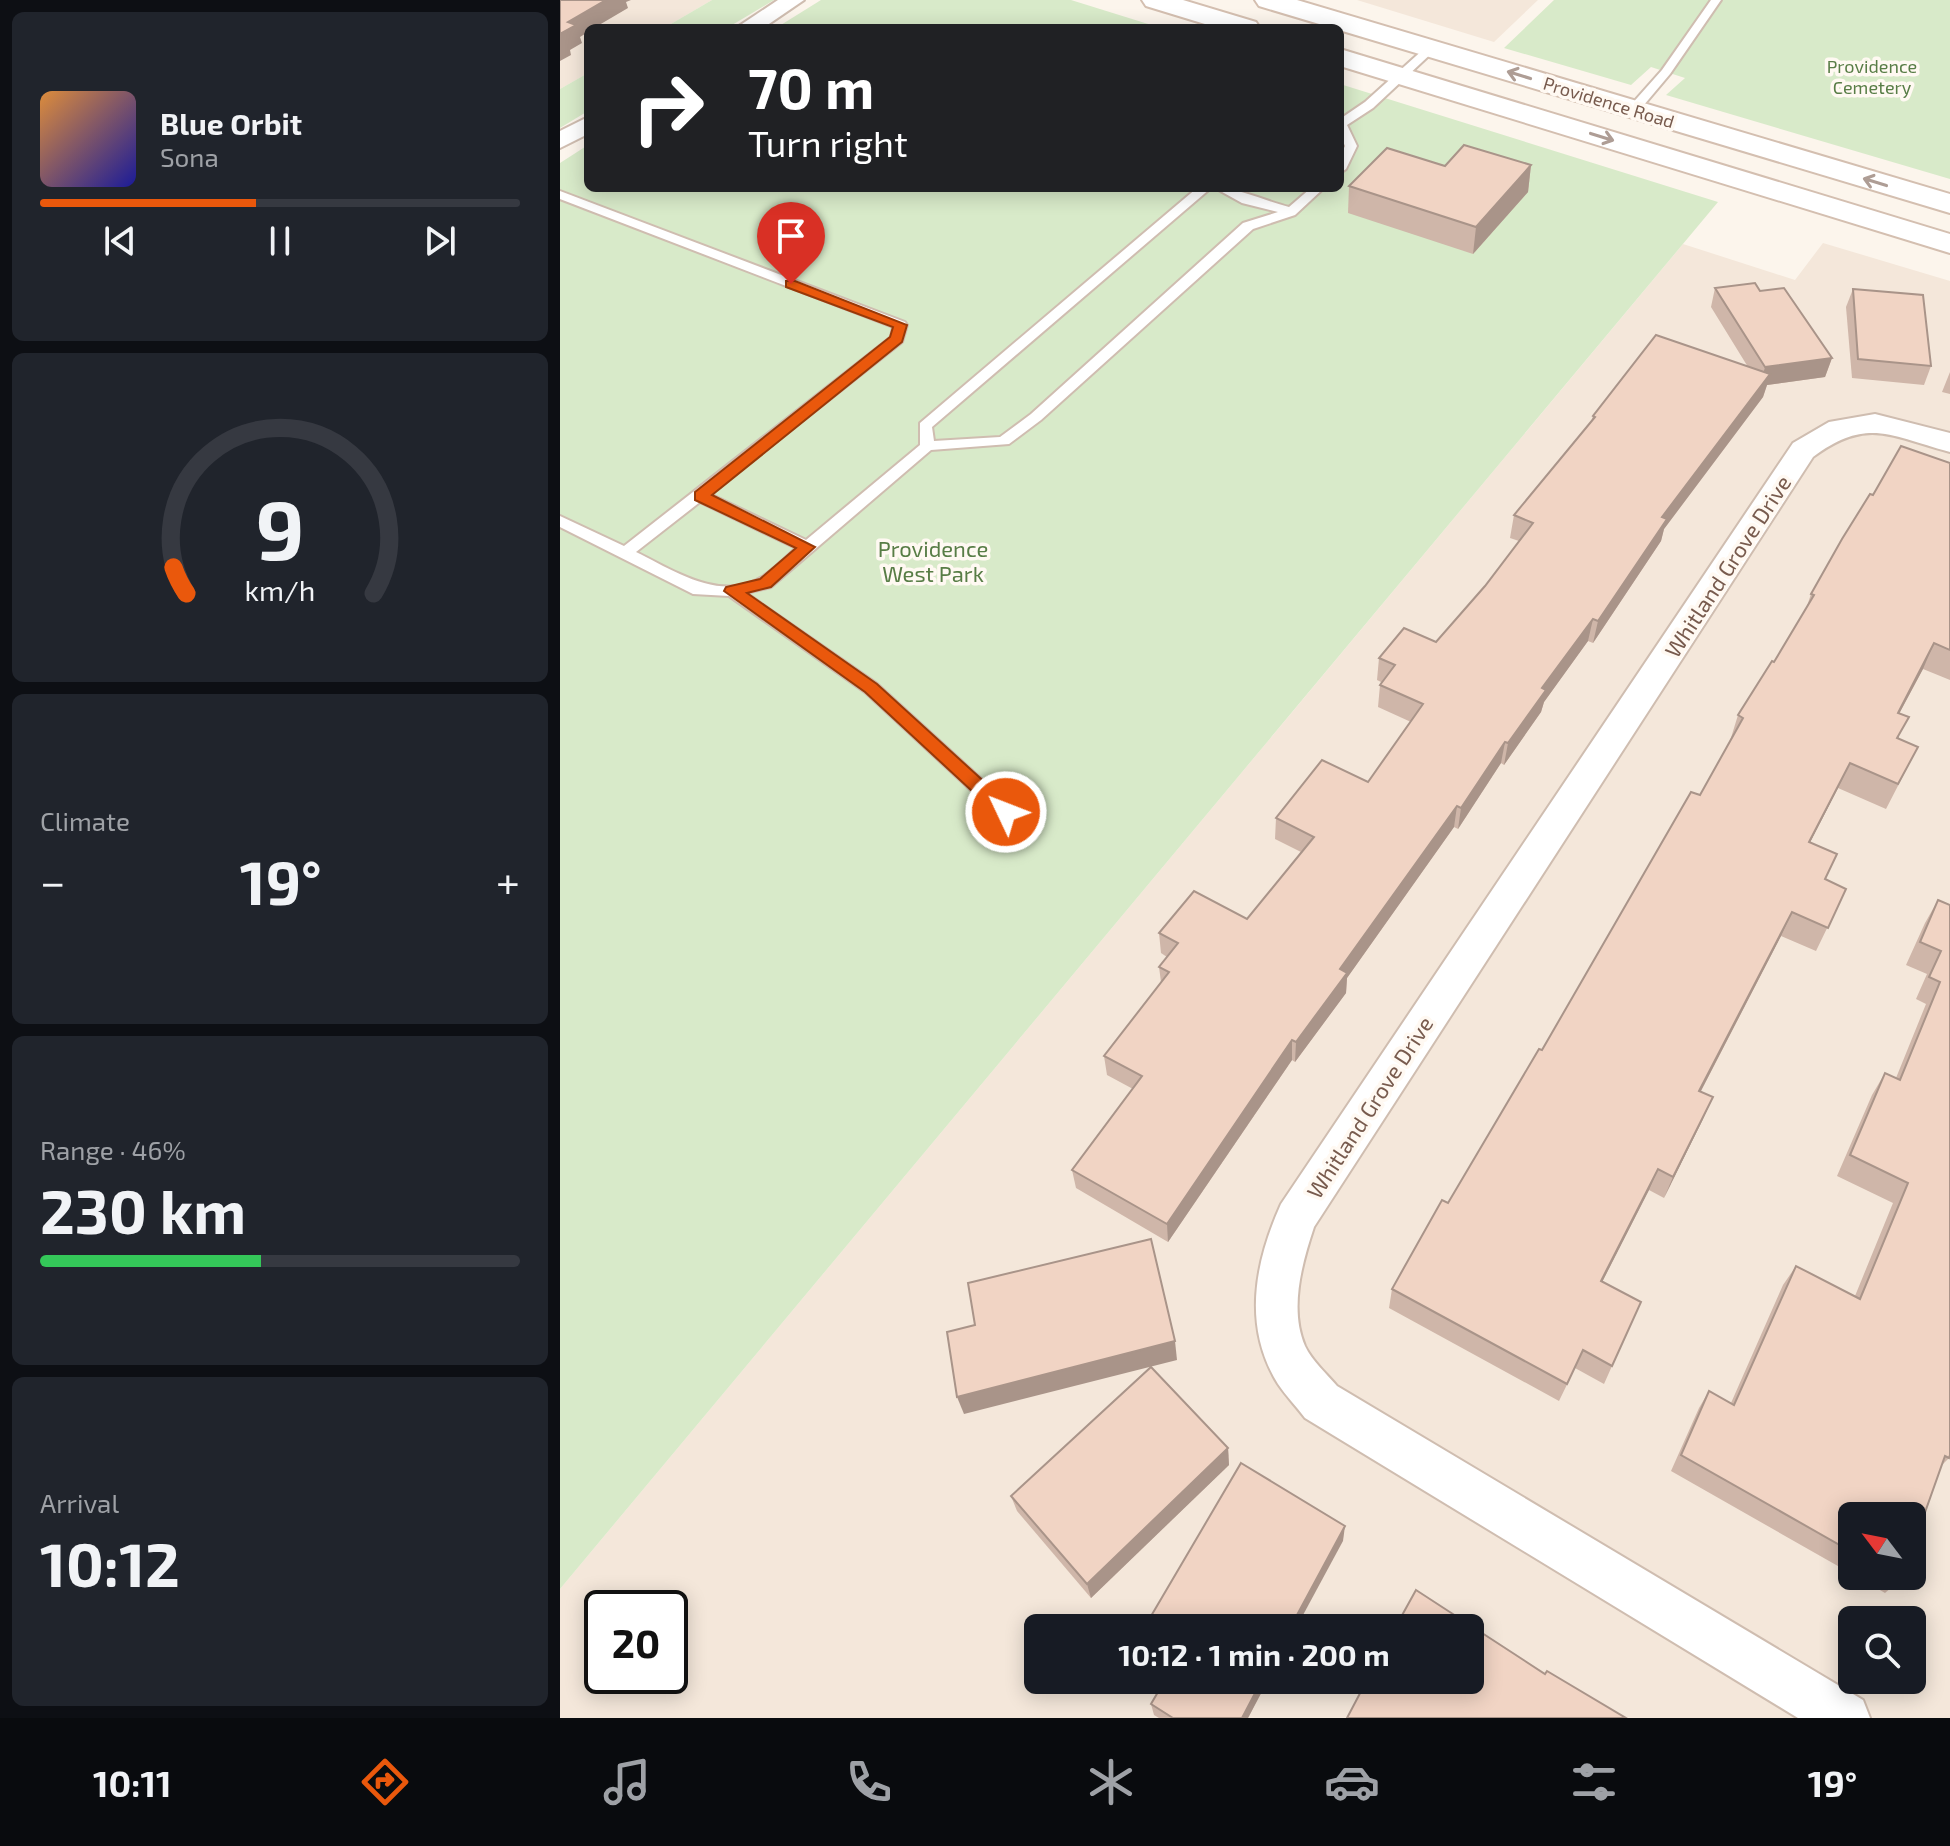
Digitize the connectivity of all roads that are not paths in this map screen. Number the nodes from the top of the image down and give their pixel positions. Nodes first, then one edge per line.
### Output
1 (793, 0) edge
2 (1268, 0) edge
3 (1716, 0) edge
4 (1169, 2) edge
5 (754, 24) edge
6 (1234, 24) edge
7 (1430, 49) junction
8 (1344, 58) edge
9 (1400, 75) junction
10 (1634, 109) junction
11 (1344, 122) edge
12 (584, 126) edge
13 (1344, 131) edge
14 (560, 141) edge
15 (1344, 161) edge
16 (1200, 192) edge
17 (1229, 192) edge
18 (1314, 192) edge
19 (560, 195) edge
20 (1950, 204) edge
21 (1291, 212) junction
22 (1950, 244) edge
23 (1950, 443) edge
24 (927, 446) junction
25 (701, 496) junction
26 (560, 521) edge
27 (807, 547) junction
28 (625, 553) junction
29 (732, 591) junction
30 (1006, 812) dead end
31 (1845, 1718) edge

1 - 5 street
2 - 7 main road, Providence Road
3 - 10 lane
4 - 6 main road
7 - 9 lane
10 -> 7 main road, Providence Road
8 - 9 main road, Providence Road
9 - 11 lane
9 -> 22 main road, Providence Road
20 -> 10 main road, Providence Road
12 - 14 street
13 - 15 lane
16 - 24 lane
17 - 21 lane
18 - 21 lane
19 - 25 lane
21 - 24 lane
23 - 31 street, Whitland Grove Drive
24 - 27 lane
25 - 27 lane
25 - 28 lane
26 - 28 lane
27 - 29 lane
28 - 29 lane
29 - 30 lane

